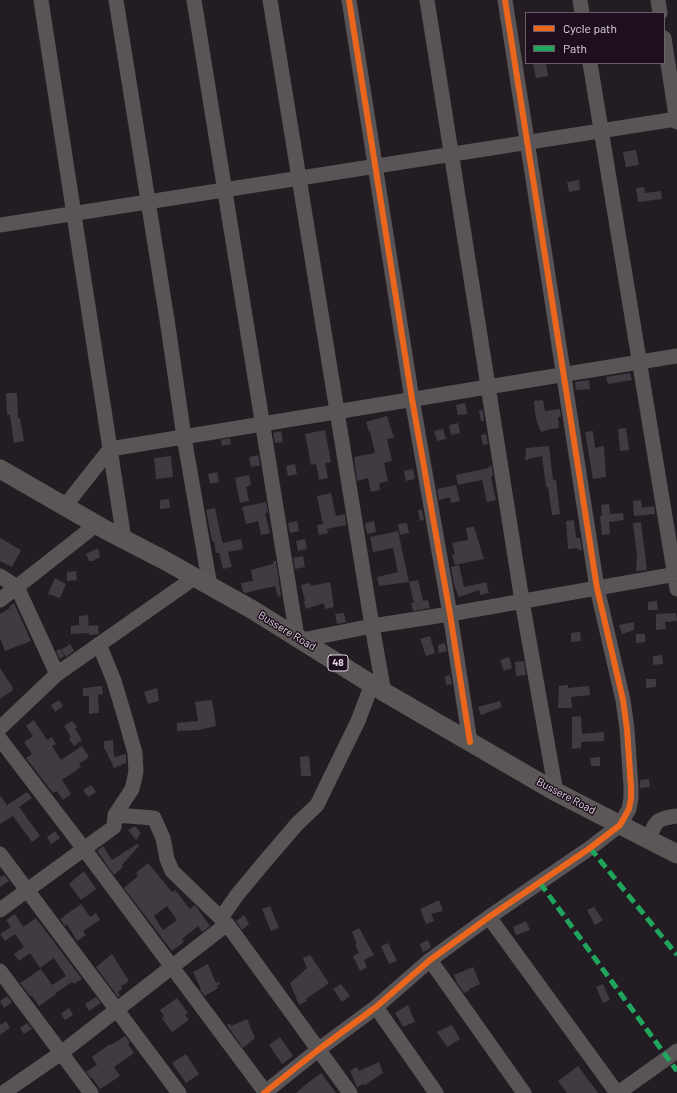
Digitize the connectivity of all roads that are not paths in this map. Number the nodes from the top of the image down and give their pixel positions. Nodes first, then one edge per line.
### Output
1 (42, 0) edge
2 (116, 0) edge
3 (194, 0) edge
4 (270, 0) edge
5 (349, 0) edge
6 (427, 0) edge
7 (505, 0) edge
8 (580, 0) edge
9 (658, 0) edge
10 (582, 12) edge
11 (660, 12) edge
12 (665, 44) edge
13 (590, 64) edge
14 (677, 120) edge
15 (602, 131) junction
16 (528, 143) junction
17 (451, 155) junction
18 (376, 167) junction
19 (299, 178) junction
20 (225, 190) junction
21 (147, 202) junction
22 (74, 214) junction
23 (0, 225) edge
24 (677, 356) edge
25 (640, 362) junction
26 (564, 374) junction
27 (488, 387) junction
28 (412, 399) junction
29 (337, 412) junction
30 (262, 424) junction
31 (184, 437) junction
32 (110, 449) junction
33 (0, 469) edge
34 (64, 506) junction
35 (97, 524) junction
36 (124, 539) junction
37 (0, 576) edge
38 (676, 579) edge
39 (202, 582) junction
40 (17, 586) junction
41 (597, 588) junction
42 (0, 600) edge
43 (522, 601) junction
44 (450, 614) junction
45 (372, 626) junction
46 (299, 638) junction
47 (99, 644) junction
48 (57, 674) junction
49 (378, 688) junction
50 (0, 728) edge
51 (0, 739) edge
52 (470, 742) junction
53 (556, 792) junction
54 (115, 815) junction
55 (677, 816) edge
56 (620, 825) junction
57 (650, 839) junction
58 (84, 849) junction
59 (0, 854) edge
60 (677, 854) edge
61 (27, 890) junction
62 (0, 910) edge
63 (489, 917) junction
64 (224, 921) junction
65 (430, 960) junction
66 (171, 967) junction
67 (0, 971) edge
68 (376, 1007) junction
69 (117, 1009) junction
70 (318, 1050) junction
71 (677, 1051) edge
72 (60, 1053) junction
73 (4, 1090) edge
74 (91, 1093) edge
75 (179, 1093) edge
76 (265, 1093) edge
77 (350, 1093) edge
78 (436, 1093) edge
79 (524, 1093) edge
80 (617, 1093) edge

1 - 22 street
2 - 21 street
3 - 20 street
4 - 19 street
5 - 18 street
6 - 17 street
7 - 16 street
8 - 10 street
9 - 11 street
12 - 14 street
13 - 15 street
14 - 15 street
15 - 16 street
15 - 25 street
16 - 17 street
16 - 26 street
17 - 18 street
17 - 27 street
18 - 19 street
18 - 28 street
19 - 20 street
19 - 29 street
20 - 21 street
20 - 30 street
21 - 22 street
21 - 31 street
22 - 23 street
22 - 32 street
24 - 25 street
25 - 26 street
25 - 38 street
26 - 27 street
26 - 41 street
27 - 28 street
27 - 43 street
28 - 29 street
28 - 44 street
29 - 30 street
29 - 45 street
30 - 31 street
30 - 46 street
31 - 32 street
31 - 39 street
32 - 34 street
32 - 36 street
33 - 34 main road, Bussere Road / 48
34 - 35 main road, Bussere Road / 48
35 - 36 main road, Bussere Road / 48
35 - 40 street
36 - 39 main road, Bussere Road / 48
37 - 40 street
38 - 41 street
39 - 46 main road, Bussere Road / 48
39 - 47 street
40 - 42 street
40 - 48 street
41 - 43 street
41 - 56 street
43 - 44 street
43 - 53 street
44 - 45 street
44 - 52 street
45 - 46 street
45 - 49 street
46 - 49 main road, Bussere Road / 48
47 - 48 street
47 - 54 street
48 - 50 street
49 - 52 main road, Bussere Road / 48
49 - 64 street
51 - 58 street
52 - 53 main road, Bussere Road / 48
53 - 56 main road, Bussere Road / 48
54 - 58 street
54 - 64 street
55 - 57 street
56 - 57 main road, Bussere Road / 48
56 - 63 street
57 - 60 main road, Bussere Road / 48
58 - 61 street
58 - 66 street
59 - 61 street
61 - 62 street
61 - 69 street
63 - 65 street
63 - 80 street
64 - 66 street
64 - 70 street
65 - 68 street
65 - 79 street
66 - 69 street
66 - 76 street
67 - 72 street
68 - 70 street
68 - 78 street
69 - 72 street
69 - 75 street
70 - 76 street
70 - 77 street
71 - 80 street
72 - 73 street
72 - 74 street

